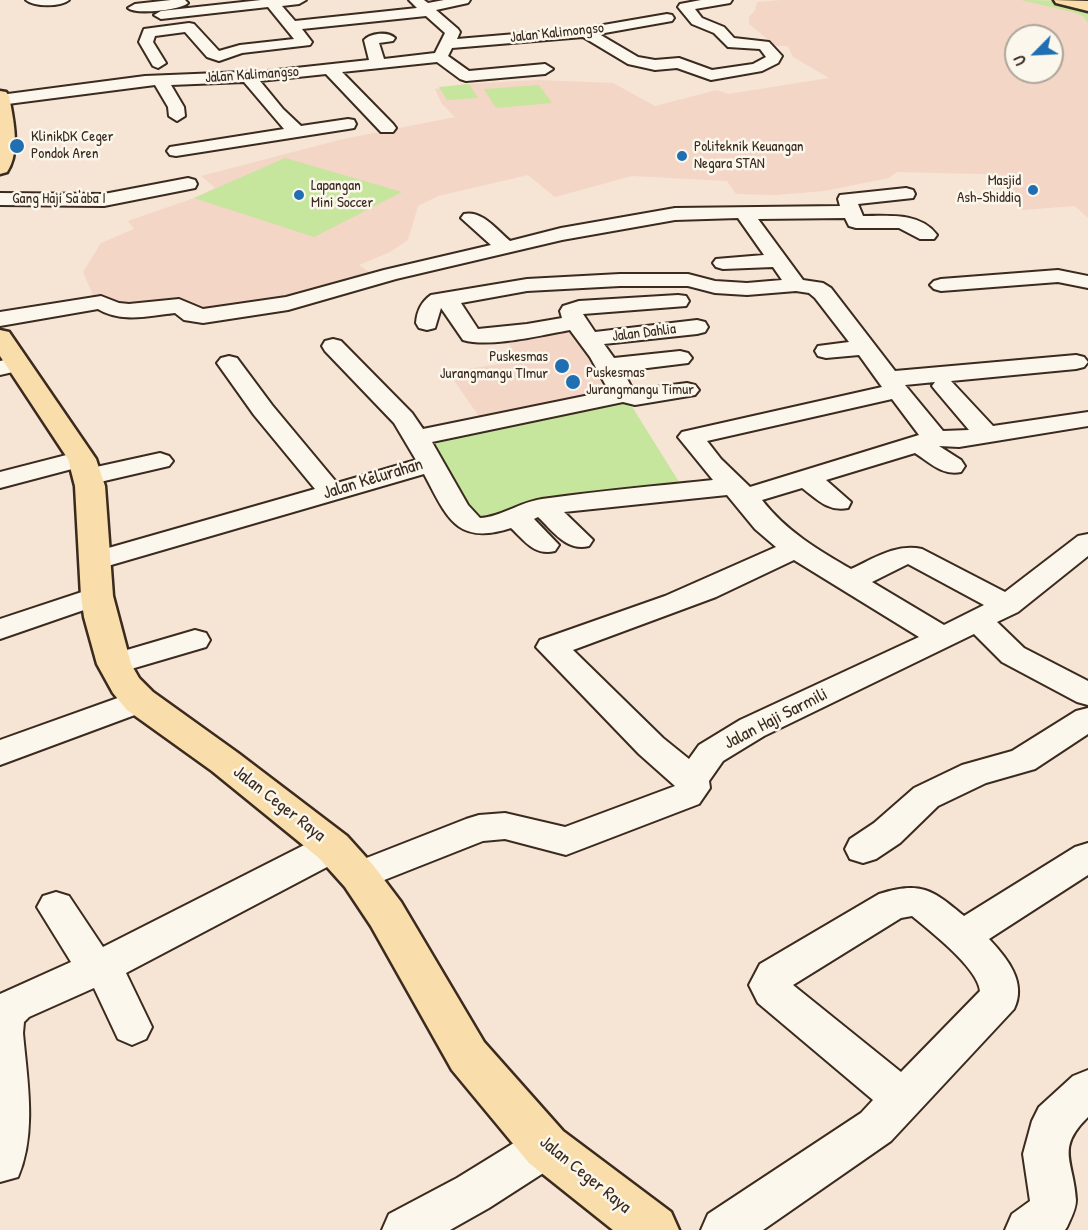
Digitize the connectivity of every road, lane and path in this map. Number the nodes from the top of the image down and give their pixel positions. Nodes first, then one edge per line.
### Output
1 (33, 0) edge
2 (62, 0) edge
3 (208, 0) edge
4 (298, 0) edge
5 (404, 0) edge
6 (463, 0) edge
7 (725, 0) edge
8 (1062, 0) edge
9 (1075, 0) edge
10 (178, 2) edge
11 (228, 3) edge
12 (1088, 4) edge
13 (274, 6) edge
14 (424, 6) edge
15 (135, 8) edge
16 (685, 8) junction
17 (341, 20) junction
18 (206, 25) dead end
19 (291, 26) junction
20 (189, 27) junction
21 (149, 32) junction
22 (586, 32) junction
23 (355, 36) dead end
24 (388, 38) dead end
25 (404, 42) dead end
26 (267, 46) junction
27 (444, 51) junction
28 (409, 60) junction
29 (158, 63) dead end
30 (378, 64) junction
31 (330, 69) junction
32 (545, 69) dead end
33 (248, 77) junction
34 (160, 80) junction
35 (0, 99) edge
36 (177, 116) dead end
37 (348, 124) dead end
38 (387, 128) dead end
39 (296, 131) junction
40 (176, 152) dead end
41 (0, 168) edge
42 (188, 184) dead end
43 (906, 194) dead end
44 (0, 200) edge
45 (852, 212) junction
46 (744, 213) junction
47 (471, 218) dead end
48 (927, 235) dead end
49 (506, 248) junction
50 (779, 261) junction
51 (723, 263) dead end
52 (336, 265) dead end
53 (391, 274) junction
54 (366, 281) junction
55 (1088, 282) edge
56 (796, 285) junction
57 (941, 285) dead end
58 (507, 292) dead end
59 (440, 301) junction
60 (678, 301) dead end
61 (0, 319) edge
62 (574, 322) junction
63 (427, 323) dead end
64 (697, 327) dead end
65 (527, 331) junction
66 (591, 339) junction
67 (333, 346) dead end
68 (865, 348) junction
69 (826, 351) dead end
70 (6, 356) edge
71 (680, 358) dead end
72 (1076, 362) dead end
73 (229, 363) dead end
74 (609, 366) junction
75 (893, 385) junction
76 (944, 386) dead end
77 (687, 390) dead end
78 (620, 396) junction
79 (952, 413) dead end
80 (1088, 419) edge
81 (986, 434) junction
82 (926, 435) junction
83 (417, 438) junction
84 (160, 461) dead end
85 (431, 464) junction
86 (952, 466) dead end
87 (84, 468) junction
88 (816, 475) junction
89 (0, 480) edge
90 (739, 491) junction
91 (331, 492) junction
92 (843, 495) dead end
93 (574, 501) junction
94 (543, 507) junction
95 (515, 516) junction
96 (1088, 542) edge
97 (545, 545) dead end
98 (795, 548) junction
99 (95, 578) junction
100 (848, 582) junction
101 (1007, 605) junction
102 (977, 620) junction
103 (0, 629) edge
104 (943, 638) junction
105 (195, 640) dead end
106 (114, 664) junction
107 (1088, 694) edge
108 (140, 701) junction
109 (1088, 719) edge
110 (0, 753) edge
111 (692, 780) junction
112 (333, 847) junction
113 (863, 849) dead end
114 (1088, 857) edge
115 (359, 876) junction
116 (56, 907) dead end
117 (961, 937) junction
118 (100, 968) junction
119 (132, 1027) dead end
120 (1088, 1089) edge
121 (903, 1099) junction
122 (546, 1147) junction
123 (2, 1162) dead end
124 (405, 1230) edge
125 (653, 1230) edge
126 (724, 1230) edge
127 (1028, 1230) edge

1 - 2 street
3 - 10 street
4 - 13 street
5 - 13 street
6 - 14 street
7 - 16 street
8 - 12 main road
9 - 12 main road
10 - 15 street
11 - 13 street
11 - 15 street
11 - 26 street
13 - 19 street
14 - 17 street
14 - 27 street
15 - 21 street
16 - 22 street, Jalan Kalimongso
16 - 22 street
17 - 19 street
17 - 23 street
18 - 20 street
19 - 26 street
20 - 21 street
20 - 26 street
21 - 29 street
22 - 27 street, Jalan Kalimongso
24 - 30 street
25 - 28 street
27 - 28 street, Jalan Kalimangso
27 - 32 street
28 - 30 street, Jalan Kalimangso
30 - 31 street, Jalan Kalimangso
31 - 33 street, Jalan Kalimangso
31 - 38 street
33 - 34 street, Jalan Kalimangso
33 - 39 street
34 - 35 street, Jalan Kalimangso
34 - 36 street
35 - 41 main road
37 - 39 street
39 - 40 street
42 - 44 street, Gang Haji Sa'aba I
43 - 45 street
45 - 46 street
45 - 48 street
46 - 49 street
46 - 50 street
47 - 49 street
49 - 53 street
50 - 51 street
50 - 56 street
52 - 54 street
53 - 54 street
53 - 59 street
54 - 61 street
55 - 57 street
56 - 59 street
56 - 68 street
58 - 65 street
59 - 63 street
59 - 65 street
60 - 62 street
62 - 65 street
62 - 66 street
64 - 66 street, Jalan Dahlia
66 - 74 street
67 - 83 street
68 - 69 street
68 - 75 street
70 - 87 main road, Jalan Ceger Raya
71 - 74 street
72 - 75 street
73 - 91 street
74 - 78 street
75 - 82 street
75 - 90 street
76 - 81 street
77 - 78 street, Jalan Kelurahan
78 - 83 street, Jalan Kelurahan
79 - 82 street
80 - 81 street
81 - 82 street
82 - 86 street
82 - 88 street
83 - 85 street, Jalan Kelurahan
84 - 87 street
85 - 91 street, Jalan Kelurahan
85 - 95 street
87 - 89 street
87 - 99 main road, Jalan Ceger Raya
88 - 90 street
88 - 92 street
90 - 93 street
90 - 98 street
91 - 99 street, Jalan Kelurahan
93 - 94 street
93 - 94 street
94 - 95 street
95 - 97 street
96 - 101 street, Jalan Haji Sarmili
98 - 100 street
98 - 111 street
99 - 103 street, Jalan Kelurahan
99 - 106 main road, Jalan Ceger Raya
100 - 101 street
100 - 104 street
101 - 102 street, Jalan Haji Sarmili
102 - 104 street, Jalan Haji Sarmili
102 - 107 street
104 - 111 street, Jalan Haji Sarmili
105 - 106 street
106 - 108 main road, Jalan Ceger Raya
108 - 110 street
108 - 112 main road, Jalan Ceger Raya
109 - 113 street
111 - 115 street, Jalan Haji Sarmili
112 - 115 main road, Jalan Ceger Raya
112 - 118 street
114 - 117 street
115 - 122 main road, Jalan Ceger Raya
116 - 118 street
117 - 121 street
117 - 121 street
118 - 119 street
118 - 123 street
120 - 127 street
121 - 126 street
122 - 124 street
122 - 125 main road, Jalan Ceger Raya

